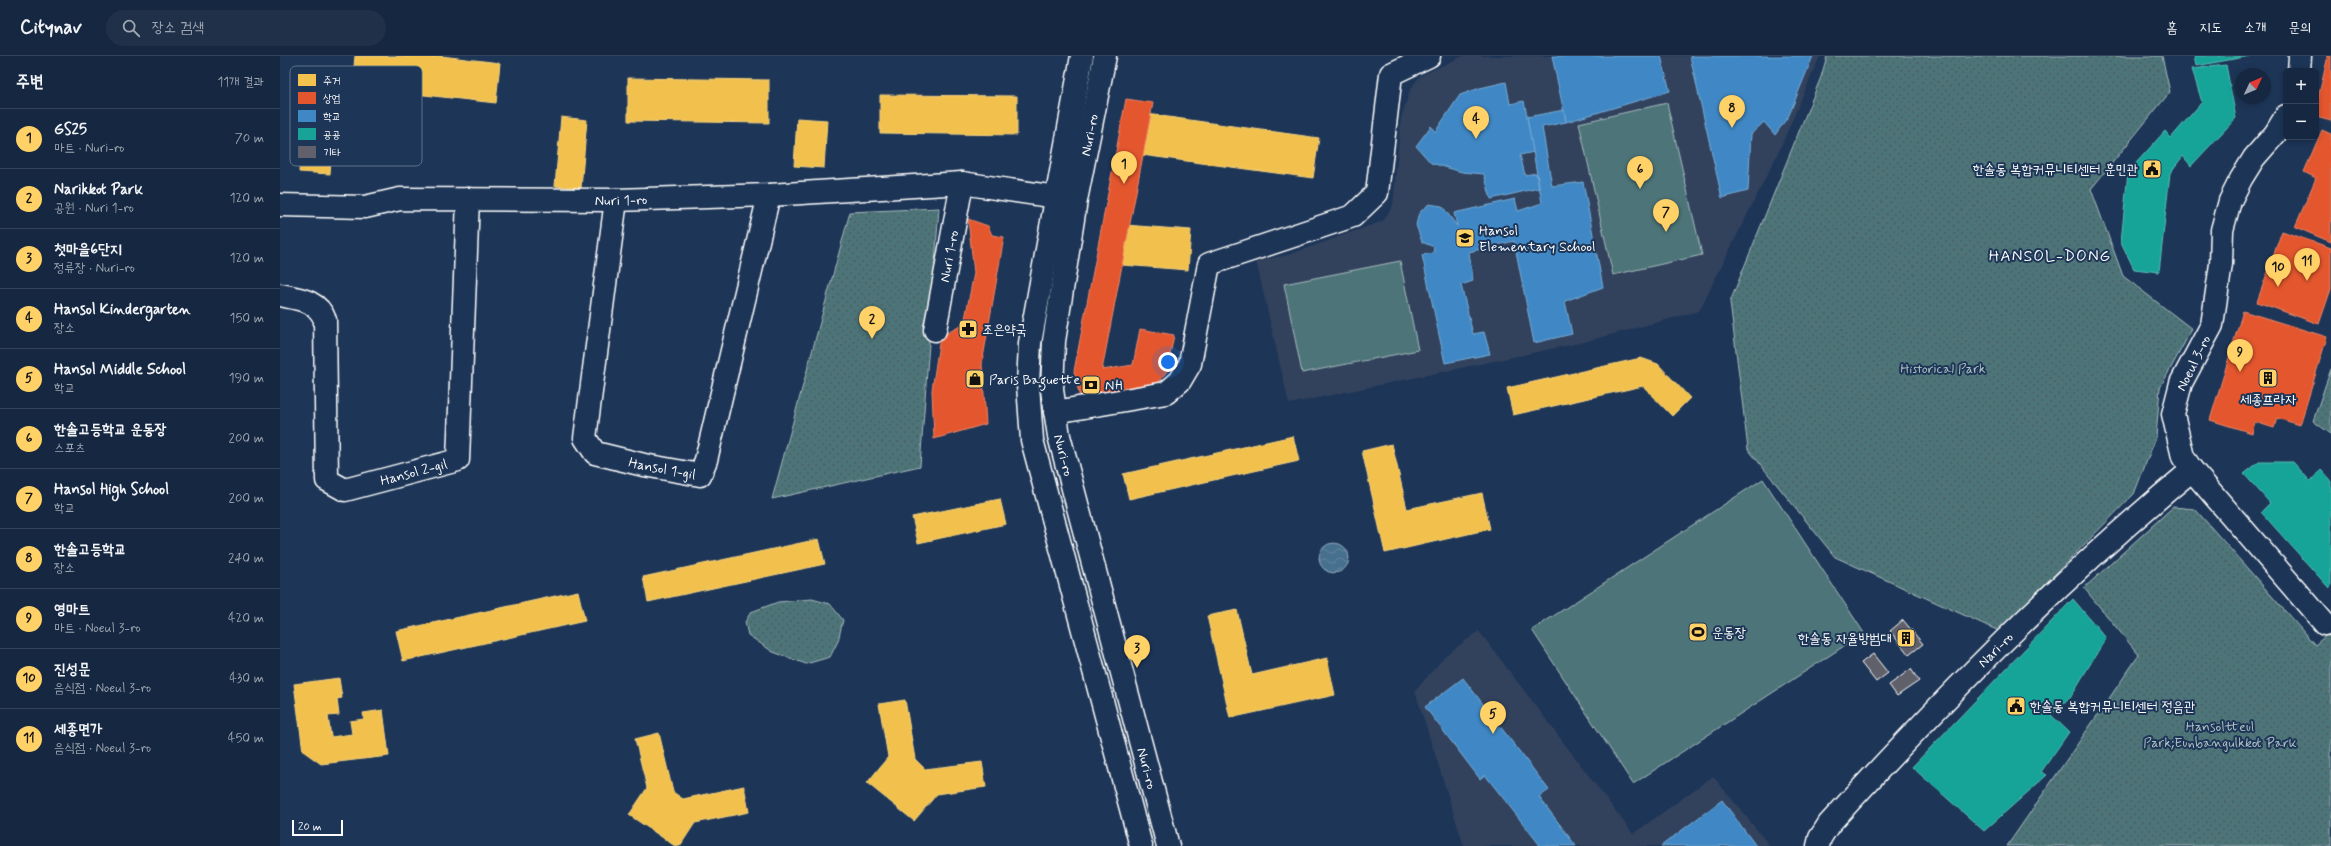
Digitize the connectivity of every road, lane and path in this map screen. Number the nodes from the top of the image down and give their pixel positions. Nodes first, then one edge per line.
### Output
1 (1082, 56) edge
2 (1105, 56) edge
3 (1429, 56) edge
4 (2300, 56) edge
5 (2299, 68) edge
6 (2283, 120) edge
7 (962, 183) junction
8 (769, 194) junction
9 (1066, 198) junction
10 (468, 199) junction
11 (616, 200) junction
12 (280, 205) edge
13 (280, 295) edge
14 (934, 330) dead end
15 (1055, 412) junction
16 (2192, 470) junction
17 (2325, 624) dead end
18 (1140, 846) edge
19 (1168, 846) edge
20 (1818, 846) edge

1 - 9 street, Nuri-ro
2 - 9 street, Nuri-ro
3 - 15 street
4 - 5 street
6 - 16 street, Noeul 3-ro
7 - 8 street, Nuri 1-ro
7 - 9 street, Nuri 1-ro
7 - 14 street, Nuri 1-ro
8 - 11 street, Nuri 1-ro
8 - 11 street, Hansol 1-gil
9 - 15 street, Nuri-ro
9 - 18 street, Nuri-ro
10 - 11 street, Nuri 1-ro
10 - 12 street, Nuri 1-ro
10 - 13 street, Hansol 2-gil
15 - 19 street, Nuri-ro
16 - 17 street, Noeul 3-ro
16 - 20 street, Nari-ro

